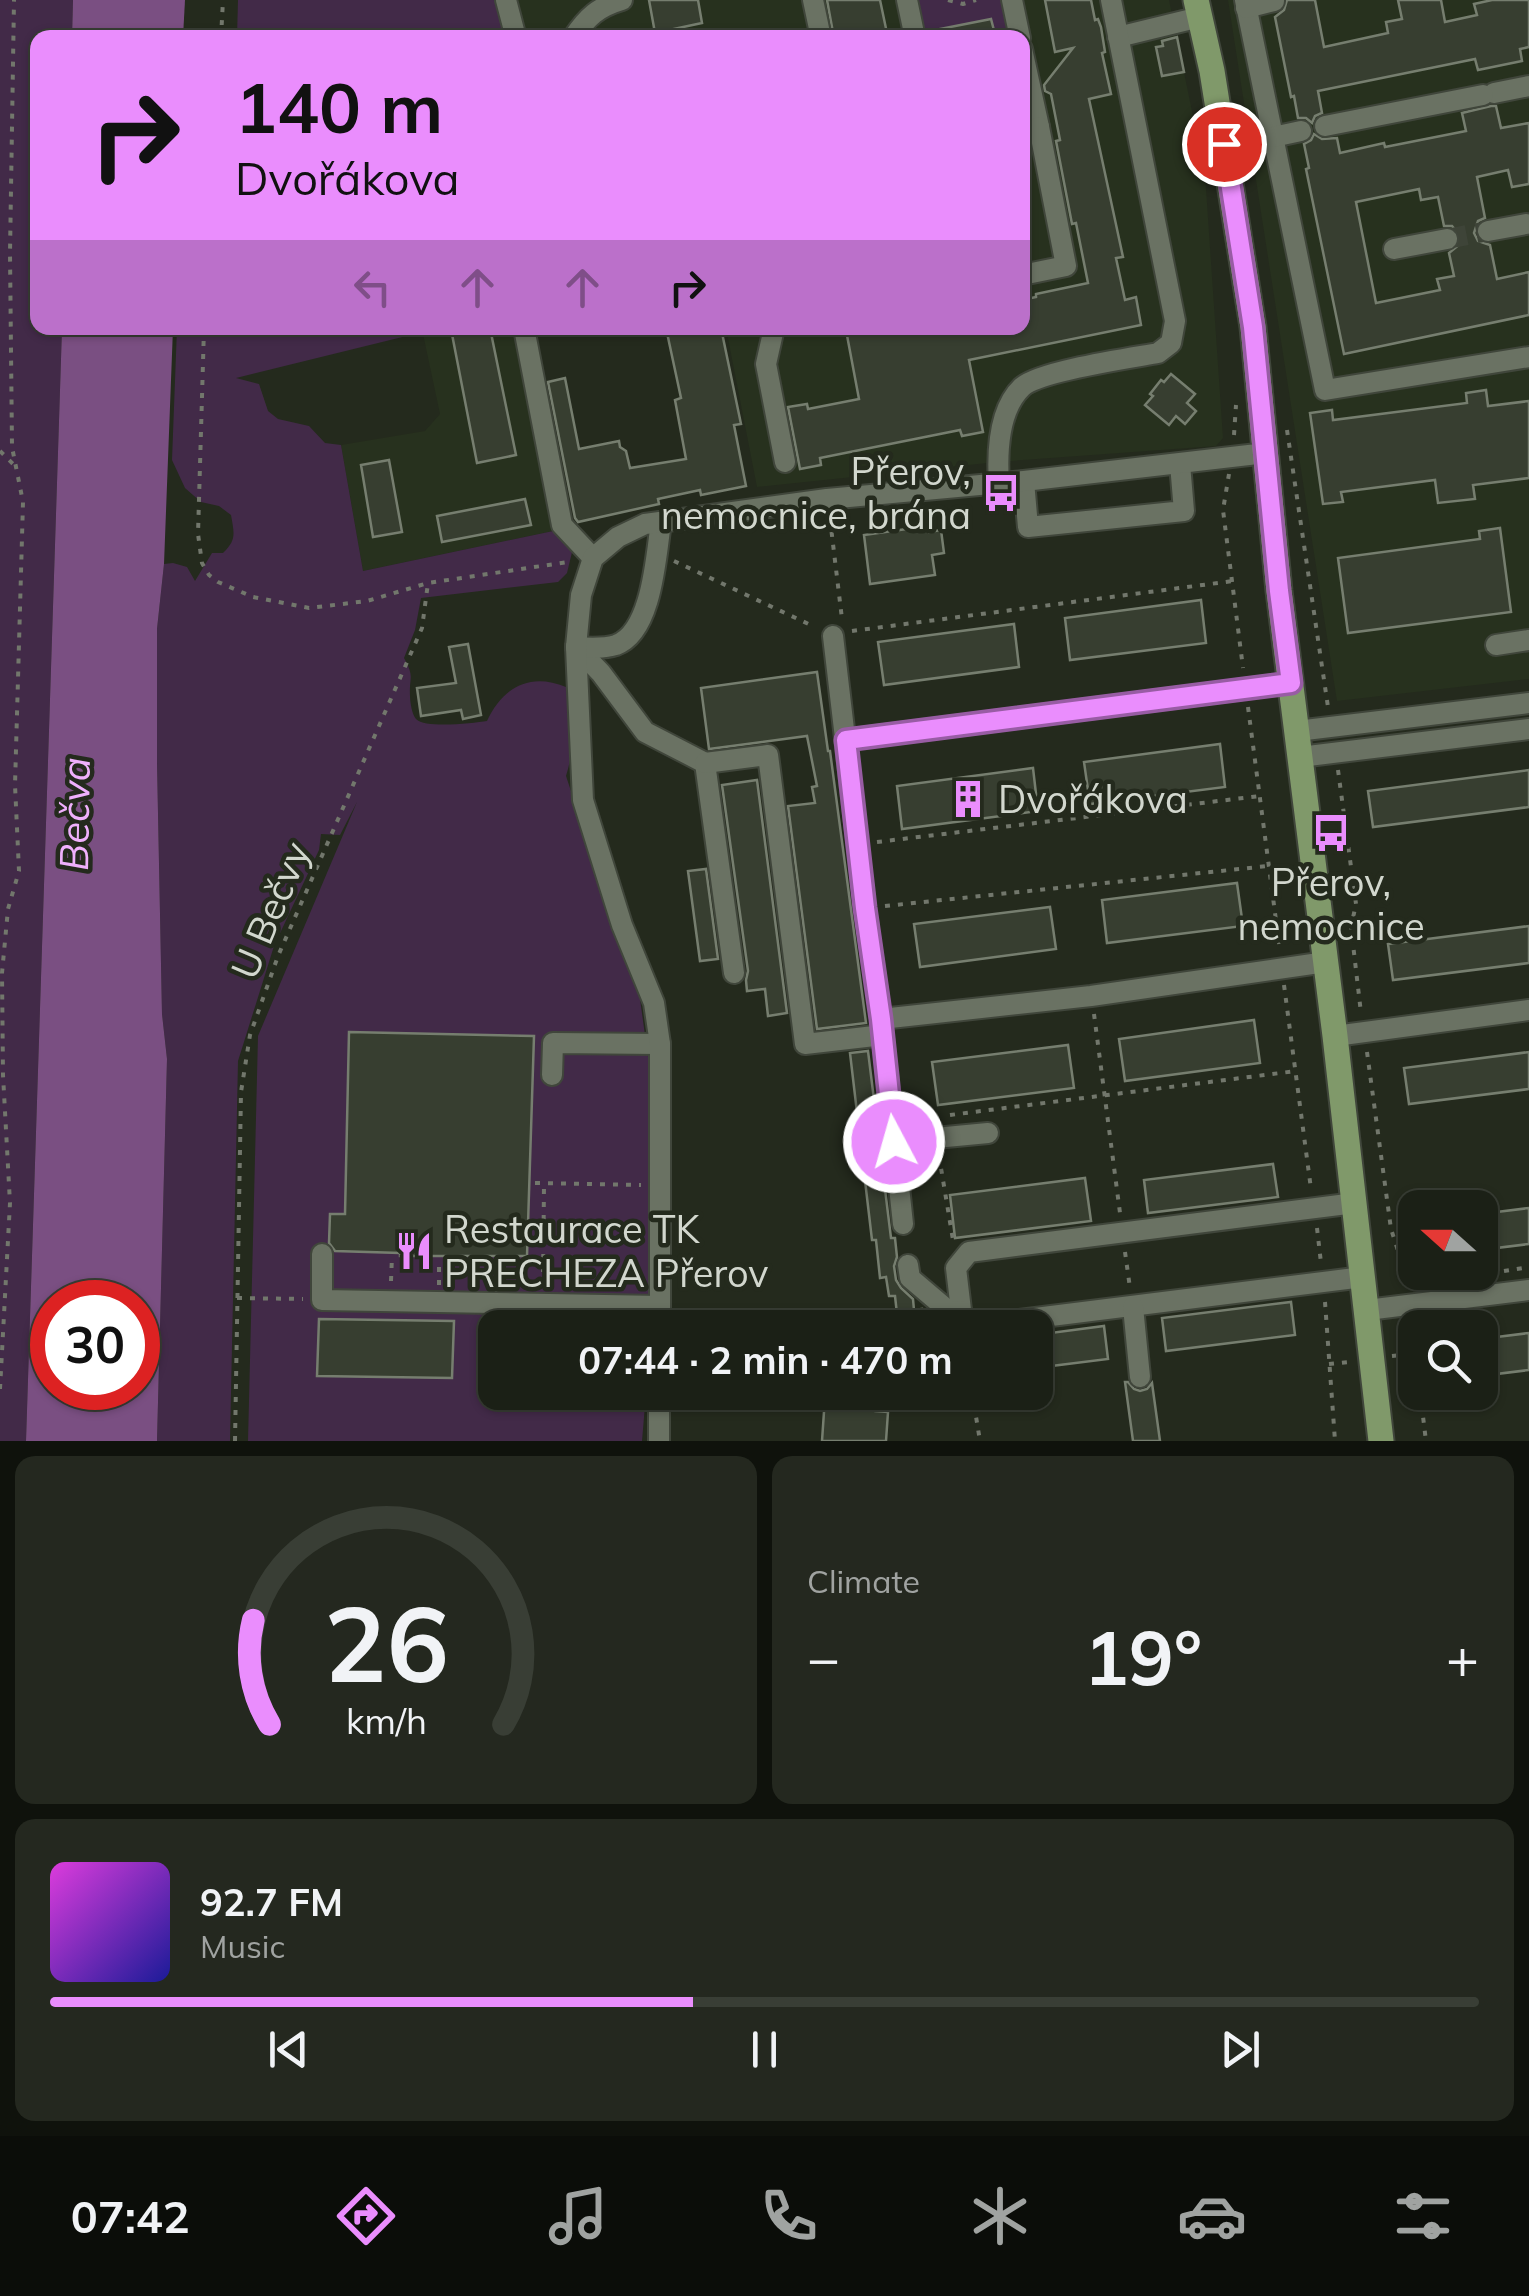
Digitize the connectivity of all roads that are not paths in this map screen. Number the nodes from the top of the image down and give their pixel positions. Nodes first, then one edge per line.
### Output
1 (506, 0) edge
2 (622, 0) edge
3 (814, 0) edge
4 (907, 0) edge
5 (1012, 0) edge
6 (1111, 0) edge
7 (1274, 0) edge
8 (1246, 4) edge
9 (1198, 9) edge
10 (514, 30) edge
11 (580, 30) edge
12 (820, 30) edge
13 (913, 30) edge
14 (1018, 30) edge
15 (1118, 37) junction
16 (1529, 86) edge
17 (1325, 126) dead end
18 (1031, 129) edge
19 (1301, 131) dead end
20 (1273, 137) junction
21 (1526, 224) dead end
22 (1488, 231) tunnel mouth
23 (1446, 240) tunnel mouth
24 (1394, 250) dead end
25 (1030, 273) edge
26 (525, 335) edge
27 (772, 335) edge
28 (1529, 357) edge
29 (1266, 453) junction
30 (784, 462) dead end
31 (1180, 464) junction
32 (1024, 482) junction
33 (999, 484) junction
34 (661, 522) junction
35 (592, 558) junction
36 (833, 636) road end
37 (1529, 640) edge
38 (1496, 646) dead end
39 (576, 648) junction
40 (1291, 683) junction
41 (1529, 703) edge
42 (1529, 729) edge
43 (846, 740) junction
44 (1298, 744) junction
45 (706, 763) junction
46 (1326, 962) junction
47 (734, 973) dead end
48 (1529, 1010) edge
49 (882, 1027) junction
50 (1336, 1036) junction
51 (660, 1044) junction
52 (552, 1075) dead end
53 (988, 1133) dead end
54 (894, 1142) junction
55 (1355, 1203) junction
56 (903, 1224) dead end
57 (322, 1254) dead end
58 (908, 1266) dead end
59 (1363, 1277) junction
60 (1529, 1290) edge
61 (660, 1306) junction
62 (1132, 1307) junction
63 (660, 1310) edge
64 (948, 1310) edge
65 (961, 1310) edge
66 (1367, 1310) junction
67 (1053, 1316) edge
68 (1140, 1377) dead end
69 (659, 1410) edge
70 (658, 1441) edge
71 (1382, 1441) edge

1 - 10 street
2 - 11 street
3 - 12 street
4 - 13 street
5 - 14 street
6 - 15 street
7 - 8 street
8 - 20 street
9 - 15 street
9 - 29 main road
15 - 33 street
16 - 17 street
18 - 25 street
19 - 20 street
20 - 28 street
21 - 22 street
23 - 24 street
26 - 35 street
27 - 30 street
29 - 31 street
29 - 40 main road
31 - 32 street
31 - 32 street
32 - 33 street
33 - 34 street
34 - 35 street
34 - 39 street
35 - 39 street
36 - 43 street
37 - 38 street
39 - 45 street
39 - 51 street
40 - 43 street
40 - 44 main road
41 - 44 street
42 - 44 street
43 - 49 street
44 - 46 main road
45 - 47 street
45 - 49 street
46 - 49 street
46 - 50 main road
48 - 50 street
49 - 54 street
50 - 55 main road
51 - 52 street
51 - 61 street
53 - 54 street
54 - 56 street
55 - 59 main road
55 - 65 street
57 - 61 street
58 - 64 street
59 - 62 street
59 - 66 main road
60 - 66 street
61 - 63 street
62 - 67 street
62 - 68 street
66 - 71 main road
69 - 70 street

